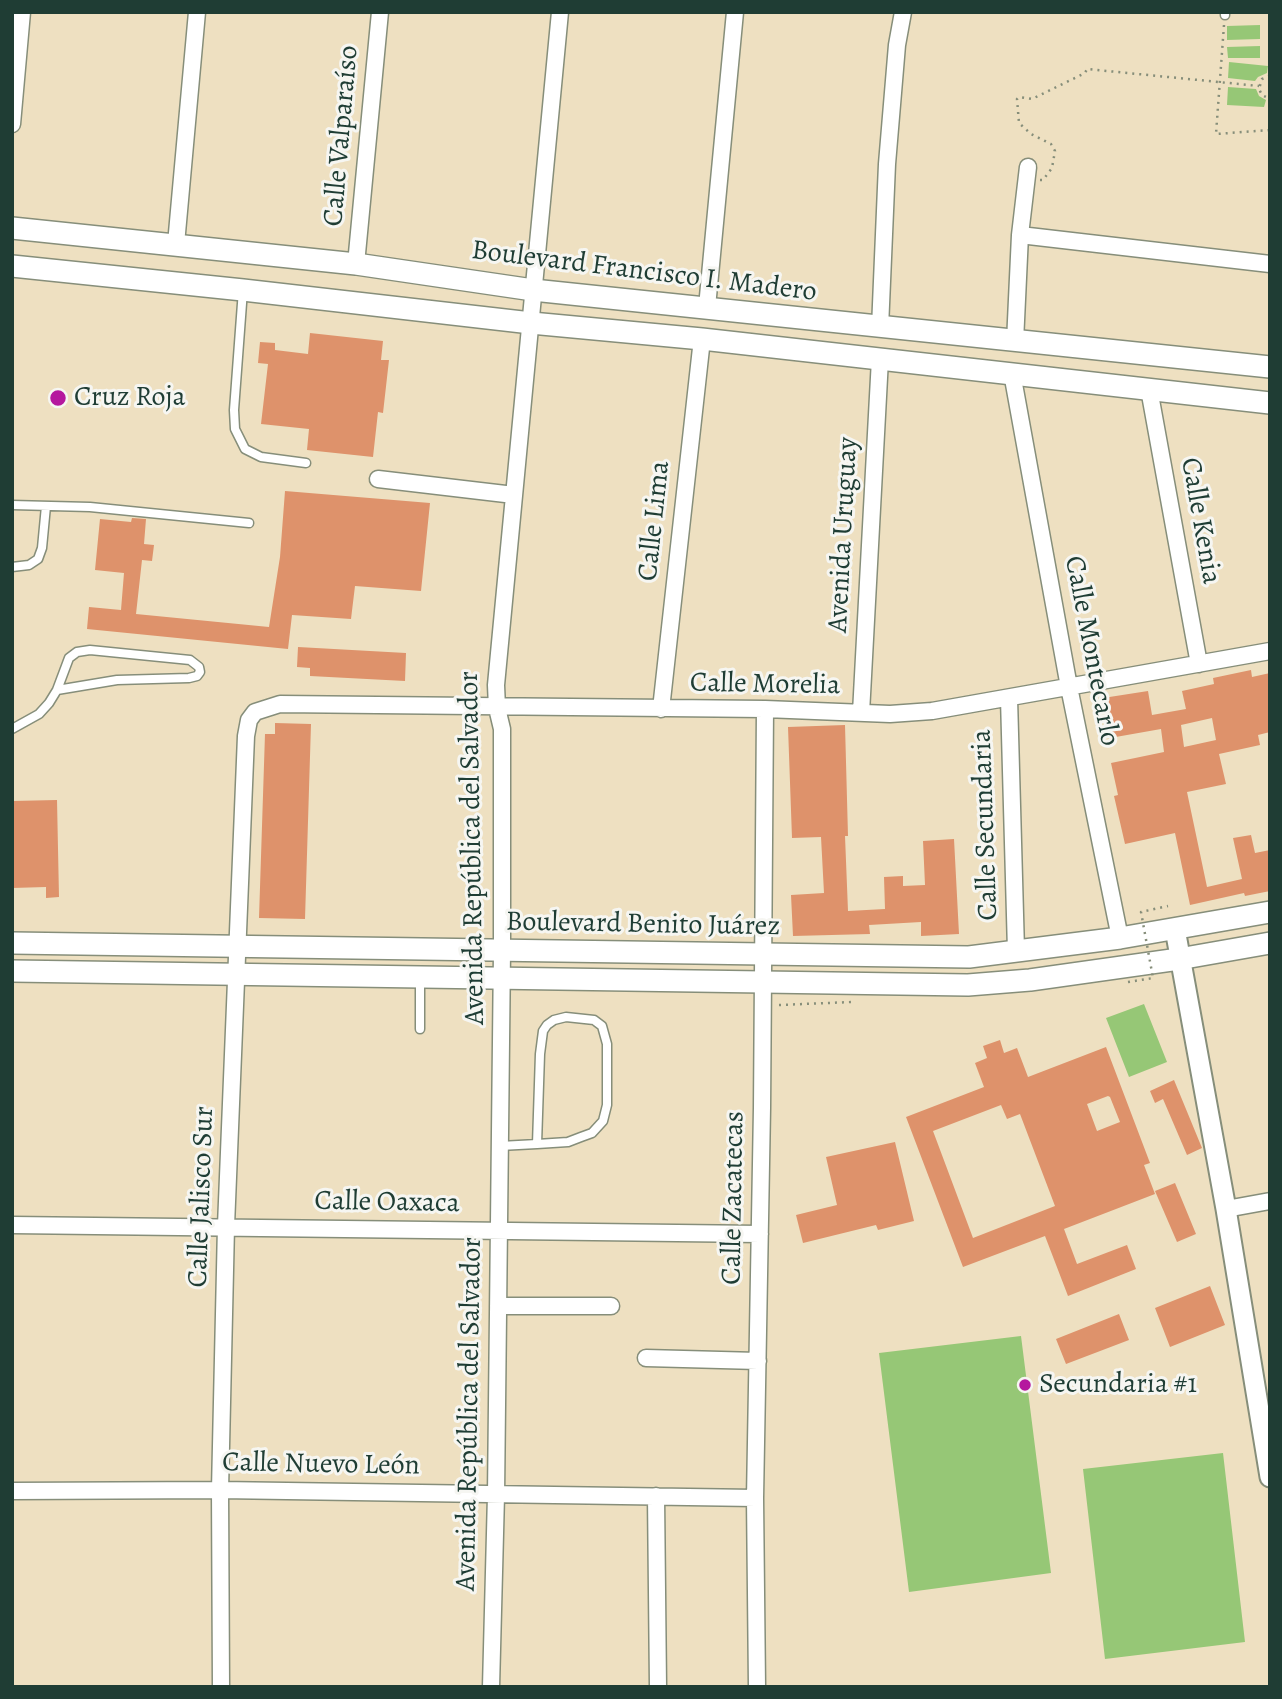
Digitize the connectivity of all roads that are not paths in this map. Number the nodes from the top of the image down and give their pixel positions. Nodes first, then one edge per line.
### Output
1 (22, 12) edge
2 (197, 12) edge
3 (380, 12) edge
4 (560, 12) edge
5 (735, 12) edge
6 (902, 12) edge
7 (12, 124) edge
8 (1027, 174) road end
9 (12, 229) edge
10 (1020, 235) junction
11 (176, 244) junction
12 (356, 264) junction
13 (1270, 264) edge
14 (12, 266) edge
15 (243, 290) junction
16 (533, 290) junction
17 (707, 307) junction
18 (531, 323) junction
19 (880, 328) junction
20 (702, 339) junction
21 (1015, 342) junction
22 (880, 359) junction
23 (1270, 367) edge
24 (1013, 373) junction
25 (1149, 389) junction
26 (1270, 403) edge
27 (306, 463) dead end
28 (377, 479) dead end
29 (514, 495) junction
30 (12, 505) edge
31 (46, 506) junction
32 (248, 523) dead end
33 (12, 567) edge
34 (1270, 651) edge
35 (1199, 664) junction
36 (1069, 687) junction
37 (57, 690) junction
38 (1009, 698) junction
39 (496, 708) junction
40 (661, 709) junction
41 (765, 709) junction
42 (256, 712) joint
43 (861, 713) junction
44 (12, 729) edge
45 (1270, 912) edge
46 (1175, 929) junction
47 (1120, 938) junction
48 (12, 943) edge
49 (1270, 943) edge
50 (239, 947) junction
51 (502, 951) junction
52 (1016, 951) junction
53 (763, 956) junction
54 (1180, 958) junction
55 (12, 971) edge
56 (237, 974) junction
57 (420, 977) junction
58 (501, 978) junction
59 (762, 982) junction
60 (420, 1029) dead end
61 (537, 1144) junction
62 (500, 1146) junction
63 (1270, 1201) edge
64 (1227, 1209) junction
65 (12, 1225) edge
66 (226, 1226) junction
67 (499, 1231) junction
68 (760, 1234) junction
69 (498, 1306) junction
70 (611, 1306) dead end
71 (646, 1358) dead end
72 (758, 1361) junction
73 (1270, 1477) edge
74 (220, 1490) junction
75 (12, 1491) edge
76 (496, 1495) junction
77 (656, 1496) junction
78 (755, 1498) junction
79 (221, 1687) edge
80 (491, 1687) edge
81 (658, 1687) edge
82 (757, 1687) edge

1 - 7 street
2 - 11 street
3 - 12 street, Calle Valparaíso
4 - 16 street, Avenida República del Salvador
5 - 17 street
6 - 19 street
8 - 10 street
9 - 11 main road, Boulevard Francisco I. Madero
10 - 13 street
10 - 21 street
11 - 12 main road, Boulevard Francisco I. Madero
12 - 16 main road, Boulevard Francisco I. Madero
14 - 15 main road, Boulevard Francisco I. Madero
15 - 18 main road, Boulevard Francisco I. Madero
15 - 27 lane
16 - 17 main road, Boulevard Francisco I. Madero
16 - 18 street, Avenida República del Salvador
17 - 19 main road, Boulevard Francisco I. Madero
18 - 20 main road, Boulevard Francisco I. Madero
18 - 29 street, Avenida República del Salvador
19 - 21 main road, Boulevard Francisco I. Madero
20 - 22 main road, Boulevard Francisco I. Madero
20 - 40 street, Calle Lima
21 - 23 main road, Boulevard Francisco I. Madero
22 - 24 main road, Boulevard Francisco I. Madero
22 - 43 street, Avenida Uruguay
24 - 25 main road, Boulevard Francisco I. Madero
24 - 36 street, Calle Montecarlo
25 - 26 main road, Boulevard Francisco I. Madero
25 - 35 street, Calle Kenia
28 - 29 street
29 - 39 street, Avenida República del Salvador
30 - 31 lane
31 - 32 lane
31 - 33 lane
34 - 35 street, Calle Morelia
35 - 36 street, Calle Morelia
36 - 38 street, Calle Morelia
36 - 47 street, Calle Montecarlo
37 - 37 lane
37 - 44 lane
38 - 43 street, Calle Morelia
38 - 52 street, Calle Secundaria
39 - 40 street, Calle Morelia
39 - 42 street, Calle Morelia
39 - 51 street, Avenida República del Salvador
40 - 41 street, Calle Morelia
41 - 43 street, Calle Morelia
41 - 53 street, Calle Zacatecas
42 - 50 street, Calle Jalisco Sur
45 - 46 main road, Boulevard Benito Juárez
46 - 47 main road, Boulevard Benito Juárez
46 - 54 street
47 - 52 main road, Boulevard Benito Juárez
48 - 50 main road, Boulevard Benito Juárez
49 - 54 main road, Boulevard Benito Juárez
50 - 51 main road, Boulevard Benito Juárez
50 - 56 street, Calle Jalisco Sur
51 - 53 main road, Boulevard Benito Juárez
51 - 58 street, Avenida República del Salvador
52 - 53 main road, Boulevard Benito Juárez
53 - 59 street, Calle Zacatecas
54 - 59 main road, Boulevard Benito Juárez
54 - 64 street
55 - 56 main road, Boulevard Benito Juárez
56 - 57 main road, Boulevard Benito Juárez
56 - 66 street, Calle Jalisco Sur
57 - 58 main road, Boulevard Benito Juárez
57 - 60 lane
58 - 59 main road, Boulevard Benito Juárez
58 - 62 street, Avenida República del Salvador
59 - 68 street, Calle Zacatecas
61 - 61 lane
61 - 62 lane
62 - 67 street, Avenida República del Salvador
63 - 64 street
64 - 73 street
65 - 66 street, Calle Oaxaca
66 - 67 street, Calle Oaxaca
66 - 74 street, Calle Jalisco Sur
67 - 68 street, Calle Oaxaca
67 - 69 street, Avenida República del Salvador
68 - 72 street, Calle Zacatecas
69 - 70 street
69 - 76 street, Avenida República del Salvador
71 - 72 street
72 - 78 street, Calle Zacatecas
74 - 75 street, Calle Nuevo León
74 - 76 street, Calle Nuevo León
74 - 79 street, Calle Jalisco Sur
76 - 77 street, Calle Nuevo León
76 - 80 street, Avenida República del Salvador
77 - 78 street, Calle Nuevo León
77 - 81 street
78 - 82 street, Calle Zacatecas

